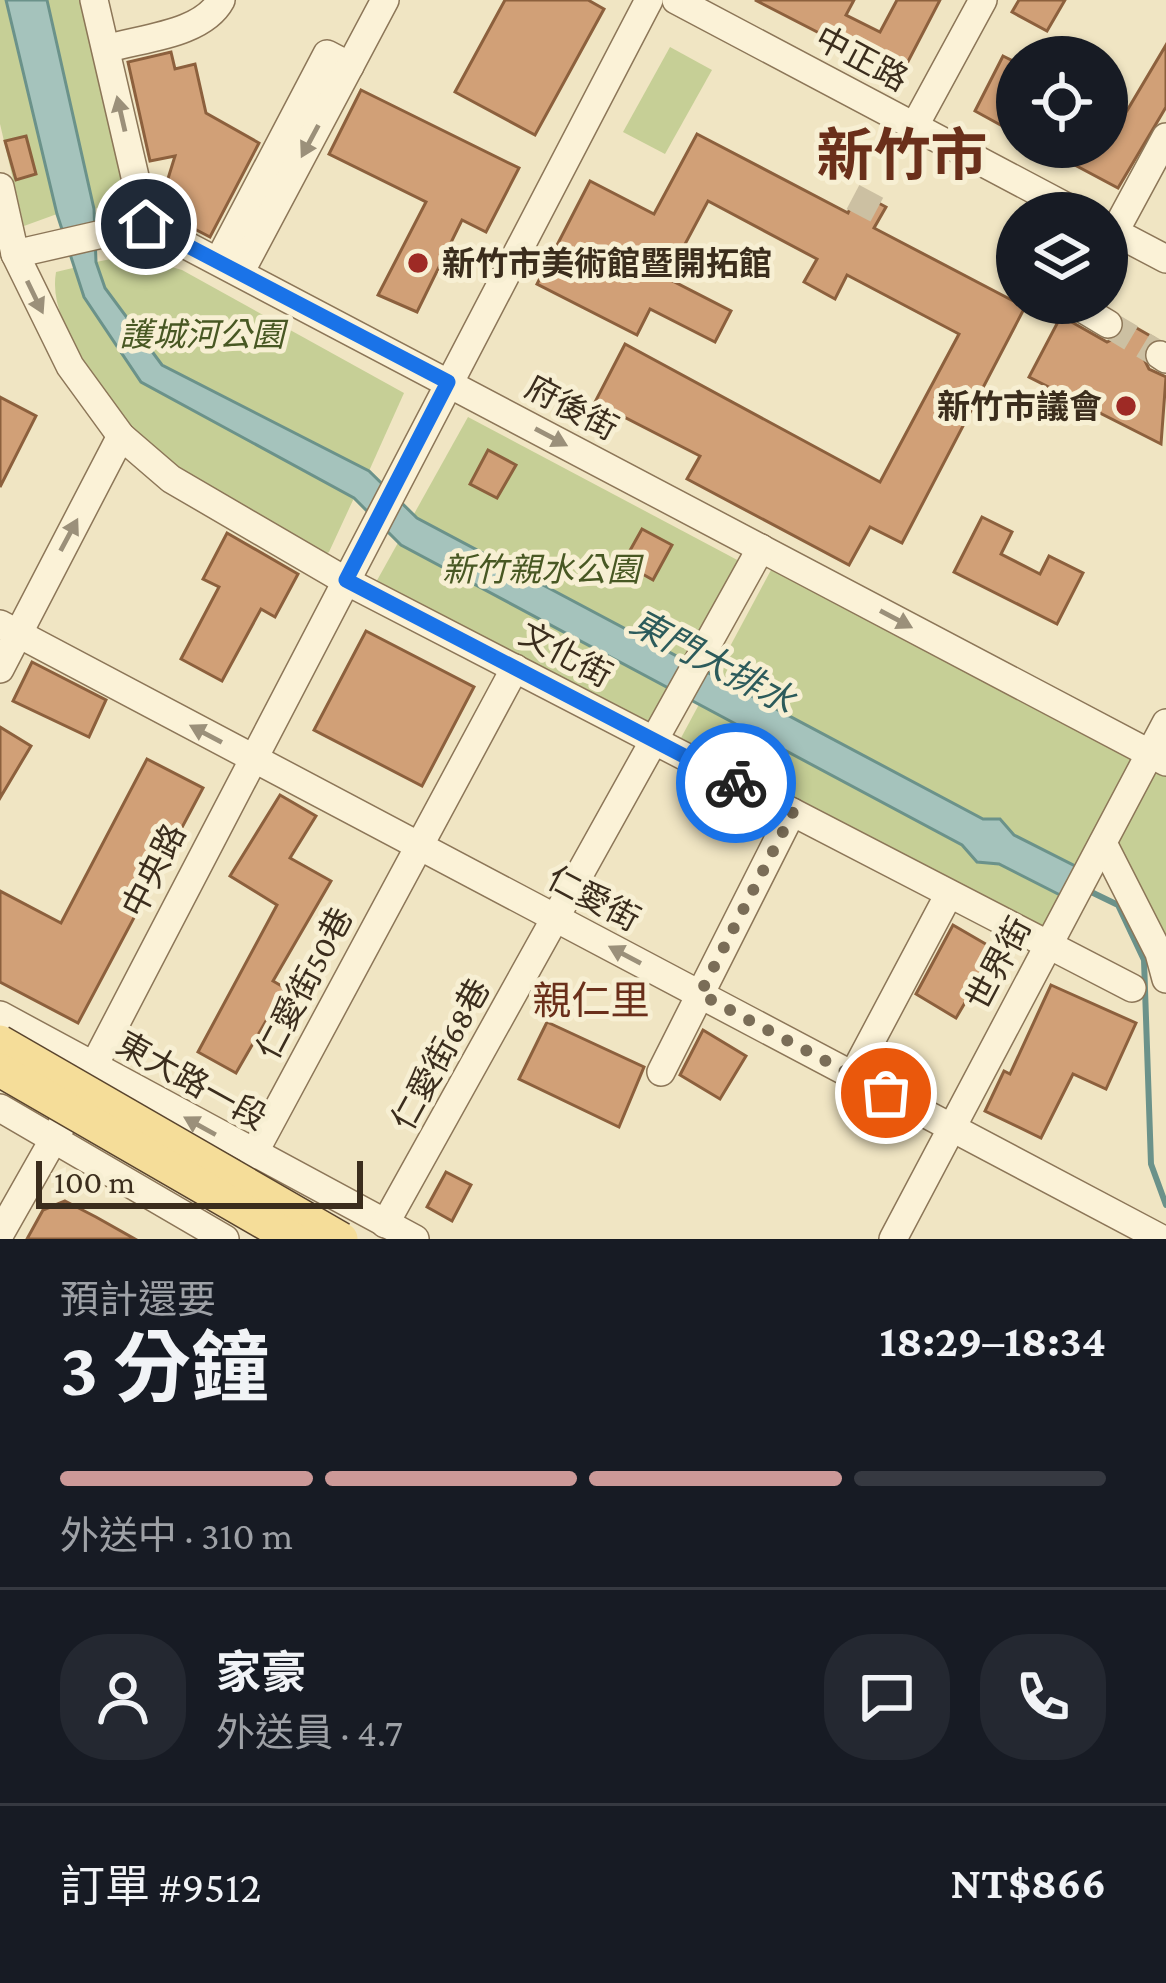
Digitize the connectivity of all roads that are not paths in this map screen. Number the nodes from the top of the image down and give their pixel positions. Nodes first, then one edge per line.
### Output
1 (94, 0) edge
2 (221, 0) edge
3 (385, 0) edge
4 (649, 0) edge
5 (676, 0) edge
6 (983, 0) edge
7 (106, 49) junction
8 (914, 127) junction
9 (1166, 137) edge
10 (0, 187) edge
11 (1038, 192) edge
12 (1128, 204) edge
13 (146, 224) junction
14 (1128, 243) edge
15 (5, 258) edge
16 (1166, 259) edge
17 (230, 265) junction
18 (448, 382) junction
19 (121, 436) junction
20 (761, 548) junction
21 (346, 580) junction
22 (15, 632) edge
23 (515, 668) junction
24 (0, 669) edge
25 (0, 692) edge
26 (1166, 723) edge
27 (657, 742) junction
28 (252, 758) junction
29 (1158, 758) edge
30 (793, 812) junction
31 (419, 846) junction
32 (1097, 854) junction
33 (949, 894) junction
34 (557, 919) junction
35 (1048, 946) junction
36 (1166, 979) edge
37 (1132, 988) dead end
38 (700, 994) junction
39 (0, 1015) edge
40 (0, 1042) edge
41 (93, 1066) junction
42 (0, 1070) edge
43 (661, 1072) dead end
44 (853, 1075) junction
45 (42, 1091) dead end
46 (0, 1108) edge
47 (65, 1118) junction
48 (952, 1127) junction
49 (253, 1155) junction
50 (385, 1224) junction
51 (1110, 1227) edge
52 (187, 1230) edge
53 (0, 1234) edge
54 (1158, 1237) edge
55 (226, 1239) edge
56 (293, 1239) edge
57 (340, 1239) edge
58 (415, 1239) edge
59 (893, 1239) edge

1 - 7 street
2 - 7 street
3 - 17 street
4 - 18 street
5 - 8 street, 中正路
6 - 8 street
13 -> 7 street
8 - 11 street, 中正路
9 - 12 street
10 - 15 street, 文化街
13 - 15 street
13 - 17 street, 府後街
14 - 16 street
15 -> 19 street, 文化街
17 - 18 street, 府後街
18 -> 20 street, 府後街
18 - 21 street, 中央路
19 - 21 street, 文化街
22 -> 19 street
20 - 27 street, 仁愛街68巷
20 -> 29 street, 府後街
21 - 23 street, 文化街
21 - 28 street, 中央路
22 - 24 street
22 - 25 street
28 -> 22 street, 仁愛街
23 - 27 street, 文化街
23 - 31 street, 仁愛街50巷
26 - 29 street
27 - 30 street, 文化街
27 - 34 street, 仁愛街68巷
28 - 31 street, 仁愛街
28 - 41 street, 中央路
29 - 32 street
30 - 33 street, 文化街
30 - 38 street
31 - 34 street, 仁愛街
31 - 49 street, 仁愛街50巷
32 - 35 street, 世界街
32 - 36 street
33 - 35 street, 文化街
33 - 44 street
38 -> 34 street, 仁愛街
34 - 50 street, 仁愛街68巷
35 - 37 street, 文化街
35 - 48 street, 世界街
38 - 43 street
38 - 44 street, 仁愛街
39 - 41 street, 東大路一段
40 - 57 main road, bridge
41 - 47 street, 中央路
49 -> 41 street, 東大路一段
42 - 56 main road, bridge
44 - 48 street, 仁愛街
45 - 47 street
46 - 47 street
47 - 52 street
47 - 53 street, 中央路
48 - 51 street, 仁愛街
48 - 59 street, 世界街
49 - 50 street, 東大路一段
50 - 58 street, 東大路一段
51 - 54 street, 仁愛街
52 - 55 street

